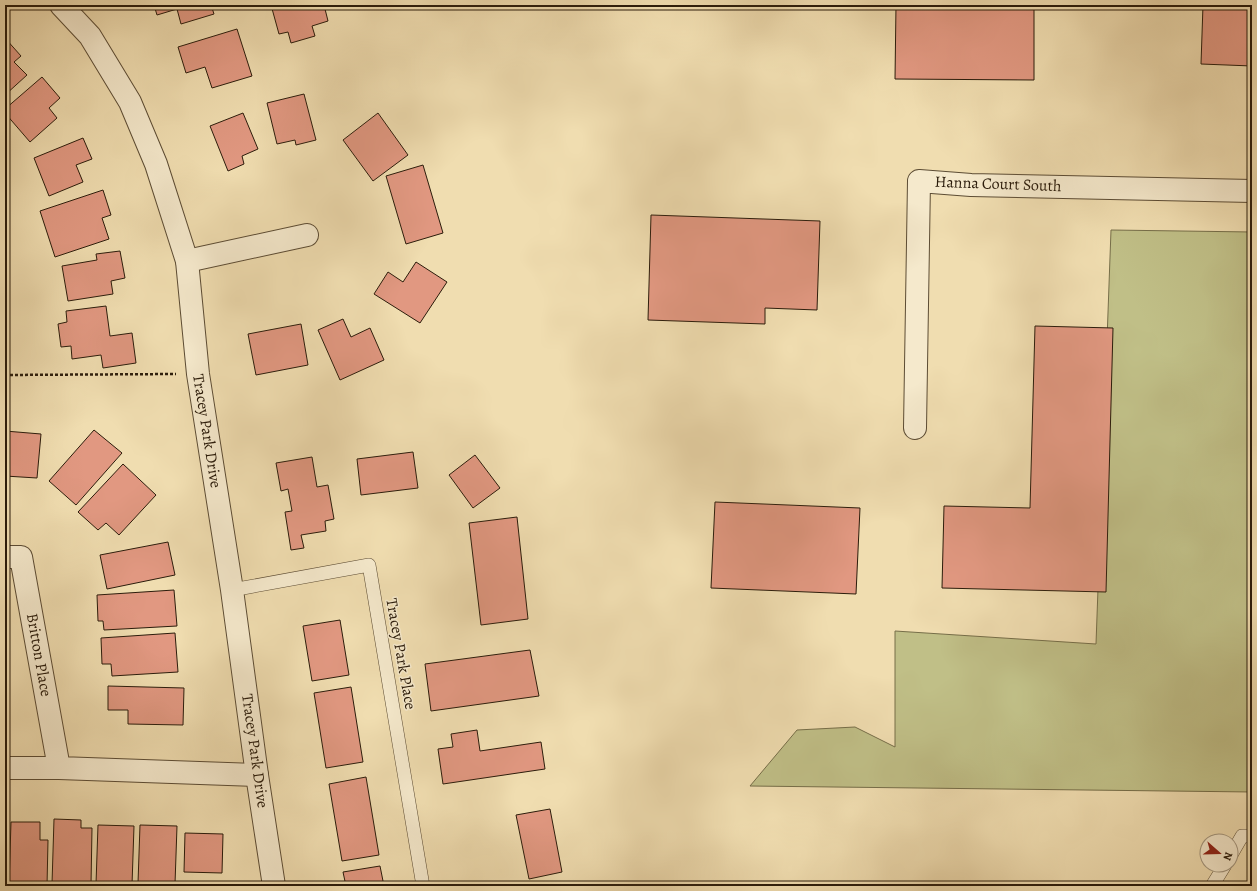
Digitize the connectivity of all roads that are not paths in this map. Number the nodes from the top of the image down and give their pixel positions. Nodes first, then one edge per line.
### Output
1 (61, 5) edge
2 (1252, 191) edge
3 (307, 235) dead end
4 (187, 261) junction
5 (915, 428) dead end
6 (5, 557) edge
7 (232, 590) junction
8 (5, 768) edge
9 (59, 768) junction
10 (257, 774) junction
11 (1252, 836) edge
12 (1239, 841) edge
13 (1220, 873) edge
14 (274, 886) edge
15 (423, 886) edge
16 (1212, 886) edge

1 - 4 street, Tracey Park Drive
2 - 5 street, Hanna Court South
3 - 4 street
4 - 7 street, Tracey Park Drive
6 - 9 street, Britton Place
7 - 10 street, Tracey Park Drive
7 - 15 lane, Tracey Park Place
8 - 9 street
9 - 10 street
10 - 14 street, Tracey Park Drive
11 - 12 lane
13 - 16 lane

